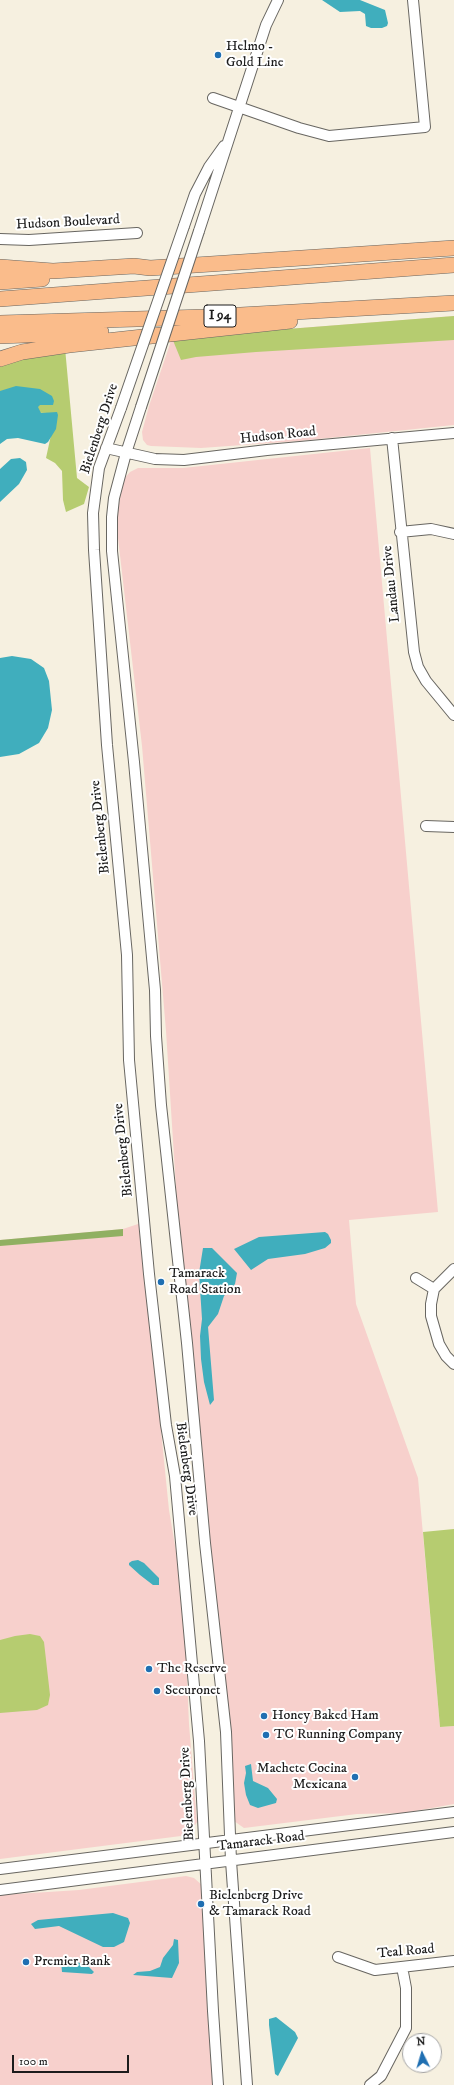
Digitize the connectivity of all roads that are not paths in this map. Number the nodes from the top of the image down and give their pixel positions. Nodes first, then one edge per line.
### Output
1 (278, 0) edge
2 (413, 0) edge
3 (213, 98) dead end
4 (240, 106) junction
5 (228, 141) junction
6 (137, 233) dead end
7 (0, 239) edge
8 (454, 248) edge
9 (454, 265) edge
10 (0, 267) edge
11 (150, 268) junction
12 (0, 282) edge
13 (0, 299) edge
14 (447, 303) edge
15 (0, 323) edge
16 (255, 326) junction
17 (0, 336) edge
18 (0, 359) edge
19 (454, 433) edge
20 (392, 438) junction
21 (106, 448) junction
22 (126, 453) junction
23 (400, 532) junction
24 (454, 534) edge
25 (454, 715) edge
26 (426, 826) dead end
27 (454, 827) edge
28 (454, 1269) edge
29 (416, 1278) dead end
30 (434, 1289) junction
31 (454, 1364) edge
32 (454, 1812) edge
33 (454, 1832) edge
34 (231, 1839) junction
35 (204, 1842) junction
36 (231, 1861) junction
37 (205, 1864) junction
38 (0, 1869) edge
39 (0, 1890) edge
40 (338, 1956) dead end
41 (454, 1961) edge
42 (402, 1967) junction
43 (218, 2085) edge
44 (247, 2085) edge
45 (370, 2085) edge

1 - 4 street
2 - 4 street
3 - 4 street
4 - 5 street
5 - 21 street, Bielenberg Drive, bridge
5 - 22 street, Bielenberg Drive, bridge
6 - 7 street, Hudson Boulevard
8 - 11 highway
9 - 13 highway, I 94
10 - 11 highway
11 - 12 highway
14 - 15 highway, I 94
14 - 16 highway
16 - 17 highway
16 - 18 highway
19 - 20 street, Hudson Road
20 - 22 street, Hudson Road
20 - 23 street, Landau Drive
21 - 22 street, Hudson Road
21 - 35 street, Bielenberg Drive
22 - 34 street, Bielenberg Drive
23 - 24 street
23 - 25 street, Landau Drive
26 - 27 street
28 - 30 street
29 - 30 street
30 - 31 street
32 - 34 street, Tamarack Road
33 - 36 street, Tamarack Road
34 - 35 street, Tamarack Road
34 - 36 street, Bielenberg Drive
35 - 37 street, Bielenberg Drive
35 - 38 street, Tamarack Road
36 - 37 street, Tamarack Road
36 - 44 street, Bielenberg Drive
37 - 39 street, Tamarack Road
37 - 43 street, Bielenberg Drive
40 - 42 street, Teal Road
41 - 42 street, Teal Road
42 - 45 street

